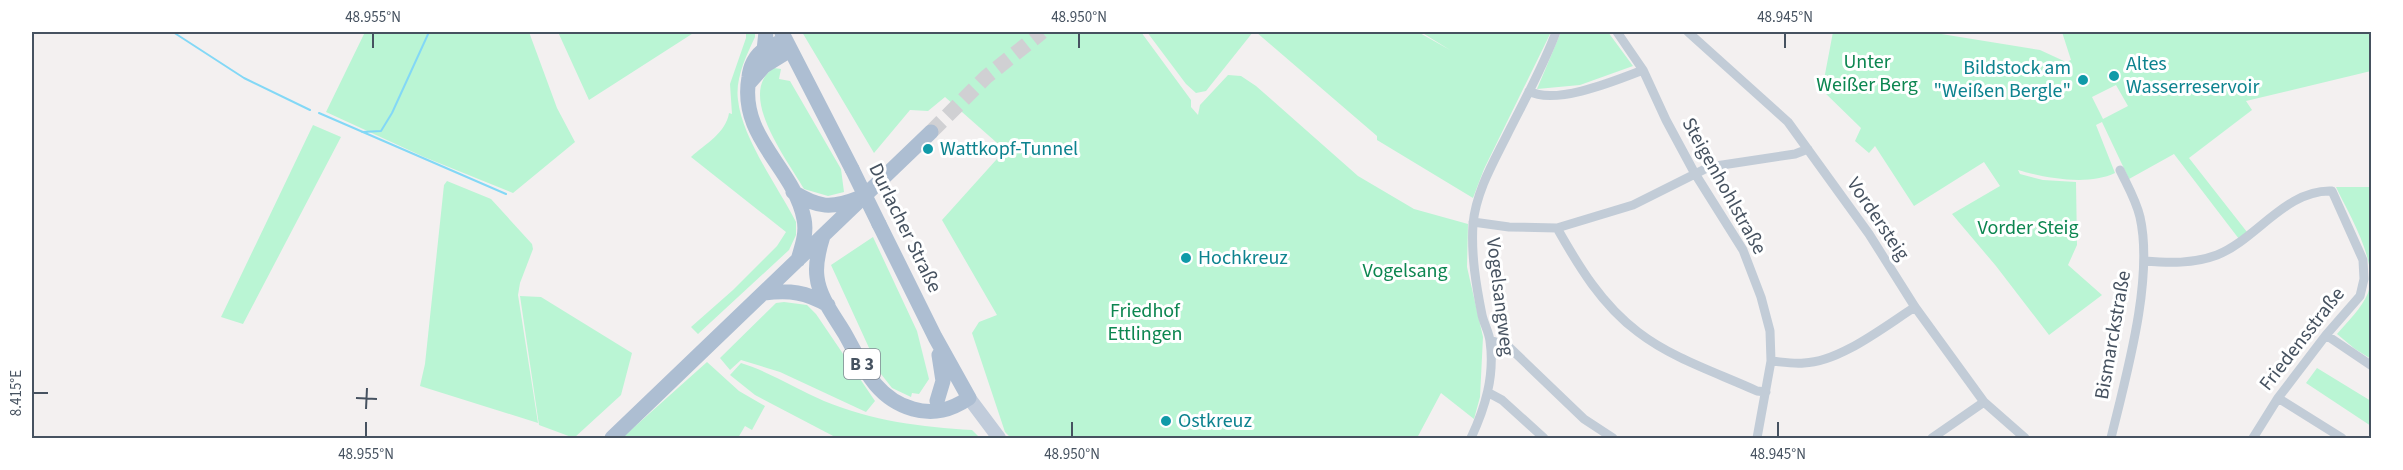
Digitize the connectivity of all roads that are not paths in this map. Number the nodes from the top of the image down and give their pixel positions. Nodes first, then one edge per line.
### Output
1 (766, 32) edge
2 (1556, 32) edge
3 (1617, 32) edge
4 (1688, 32) edge
5 (785, 41) edge
6 (764, 50) junction
7 (1643, 70) junction
8 (747, 87) junction
9 (1529, 91) junction
10 (931, 132) tunnel mouth
11 (1808, 149) junction
12 (2120, 170) dead end
13 (1695, 172) junction
14 (793, 192) junction
15 (865, 196) junction
16 (1473, 222) junction
17 (1557, 228) junction
18 (823, 236) junction
19 (798, 260) junction
20 (2144, 261) junction
21 (764, 293) junction
22 (828, 305) junction
23 (1915, 307) junction
24 (2326, 335) junction
25 (935, 337) junction
26 (1491, 340) junction
27 (1771, 361) junction
28 (2372, 366) edge
29 (1766, 392) junction
30 (1489, 393) junction
31 (966, 394) junction
32 (2278, 398) junction
33 (938, 401) junction
34 (1984, 402) junction
35 (911, 408) junction
36 (612, 438) edge
37 (999, 438) edge
38 (1471, 438) edge
39 (1544, 438) edge
40 (1612, 438) edge
41 (1757, 438) edge
42 (1932, 438) edge
43 (2025, 438) edge
44 (2111, 438) edge
45 (2253, 438) edge
46 (2342, 438) edge

1 - 6 main road
2 - 9 street, Vogelsangweg
3 - 7 street, Steigenhohlstraße
4 - 11 street, Vordersteig
5 - 6 main road
5 - 8 main road
5 - 25 main road, Durlacher Straße, bridge
6 - 8 main road
7 - 9 street
7 - 13 street, Steigenhohlstraße
8 - 14 main road
9 - 16 street, Vogelsangweg
10 - 15 main road
11 - 13 street
11 - 23 street, Vordersteig
12 - 20 street, Bismarckstraße
13 - 17 street
13 - 27 street, Steigenhohlstraße
14 - 15 main road
14 - 19 main road
15 - 18 main road
16 - 17 street
16 - 26 street, Vogelsangweg
17 - 29 street
18 - 19 main road
18 - 22 main road
19 - 21 main road
20 - 24 street, Friedensstraße
20 - 44 street, Bismarckstraße
21 - 22 main road
21 - 36 main road
22 - 35 main road, B 3
23 - 27 street
23 - 34 street, Vordersteig
24 - 28 street
24 - 32 street, Friedensstraße
25 - 31 main road, Durlacher Straße
25 - 33 main road
26 - 30 street, Vogelsangweg
26 - 40 street
27 - 29 street, Steigenhohlstraße
29 - 41 street, Steigenhohlstraße
30 - 38 street, Vogelsangweg
30 - 39 street
31 - 33 main road
31 - 35 main road, B 3
31 - 37 main road, Durlacher Straße
32 - 45 street, Friedensstraße
32 - 46 street
33 - 35 main road
34 - 42 street
34 - 43 street, Vordersteig

